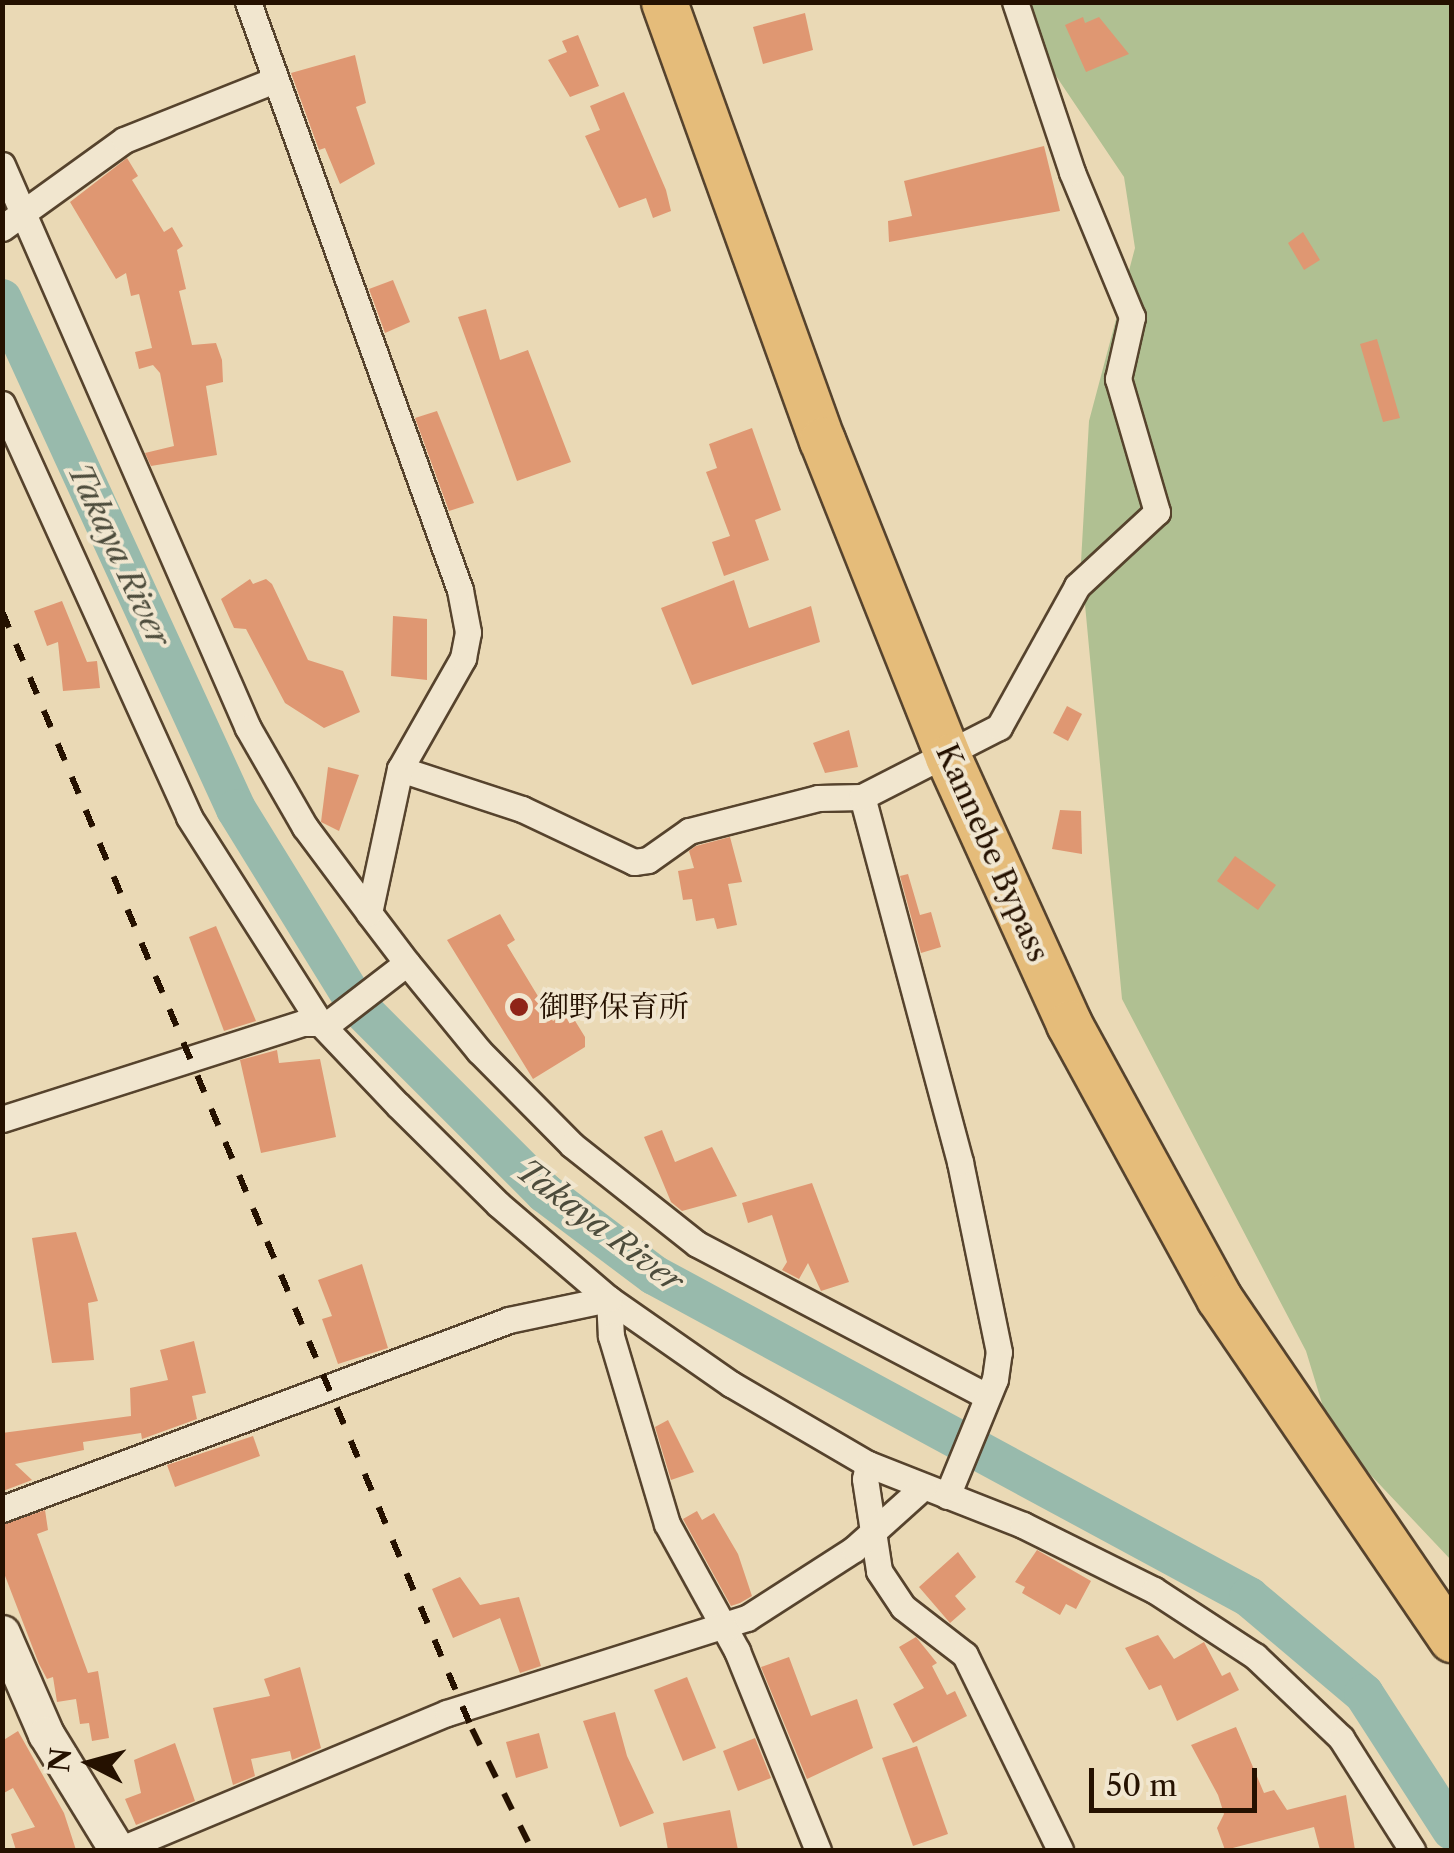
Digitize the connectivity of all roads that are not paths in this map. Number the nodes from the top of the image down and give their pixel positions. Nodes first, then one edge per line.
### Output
1 (248, 2) edge
2 (664, 2) edge
3 (1015, 2) edge
4 (274, 80) junction
5 (2, 165) edge
6 (15, 217) edge
7 (2, 404) edge
8 (948, 758) junction
9 (400, 769) junction
10 (862, 797) junction
11 (369, 912) junction
12 (403, 965) junction
13 (327, 1022) junction
14 (2, 1120) edge
15 (609, 1299) junction
16 (985, 1400) junction
17 (868, 1464) junction
18 (941, 1490) junction
19 (2, 1509) edge
20 (870, 1536) junction
21 (724, 1628) junction
22 (2, 1633) edge
23 (1452, 1639) edge
24 (118, 1850) edge
25 (818, 1850) edge
26 (1060, 1850) edge
27 (1412, 1850) edge

1 - 4 street
2 - 8 highway, Kannebe Bypass
3 - 8 street
4 - 6 street
4 - 9 street
5 - 6 street
6 - 11 street
7 - 13 street
8 - 10 street
8 - 23 highway, Kannebe Bypass
9 - 10 street
9 - 11 street
10 - 16 street
11 - 12 street
12 - 13 street
12 - 16 street
13 - 14 street
13 - 15 street
15 - 17 street
15 - 19 street
15 - 21 street
16 - 18 street
17 - 18 street
17 - 20 street
18 - 20 street
18 - 27 street
20 - 21 street
20 - 26 street
21 - 24 street
21 - 25 street
22 - 24 street

